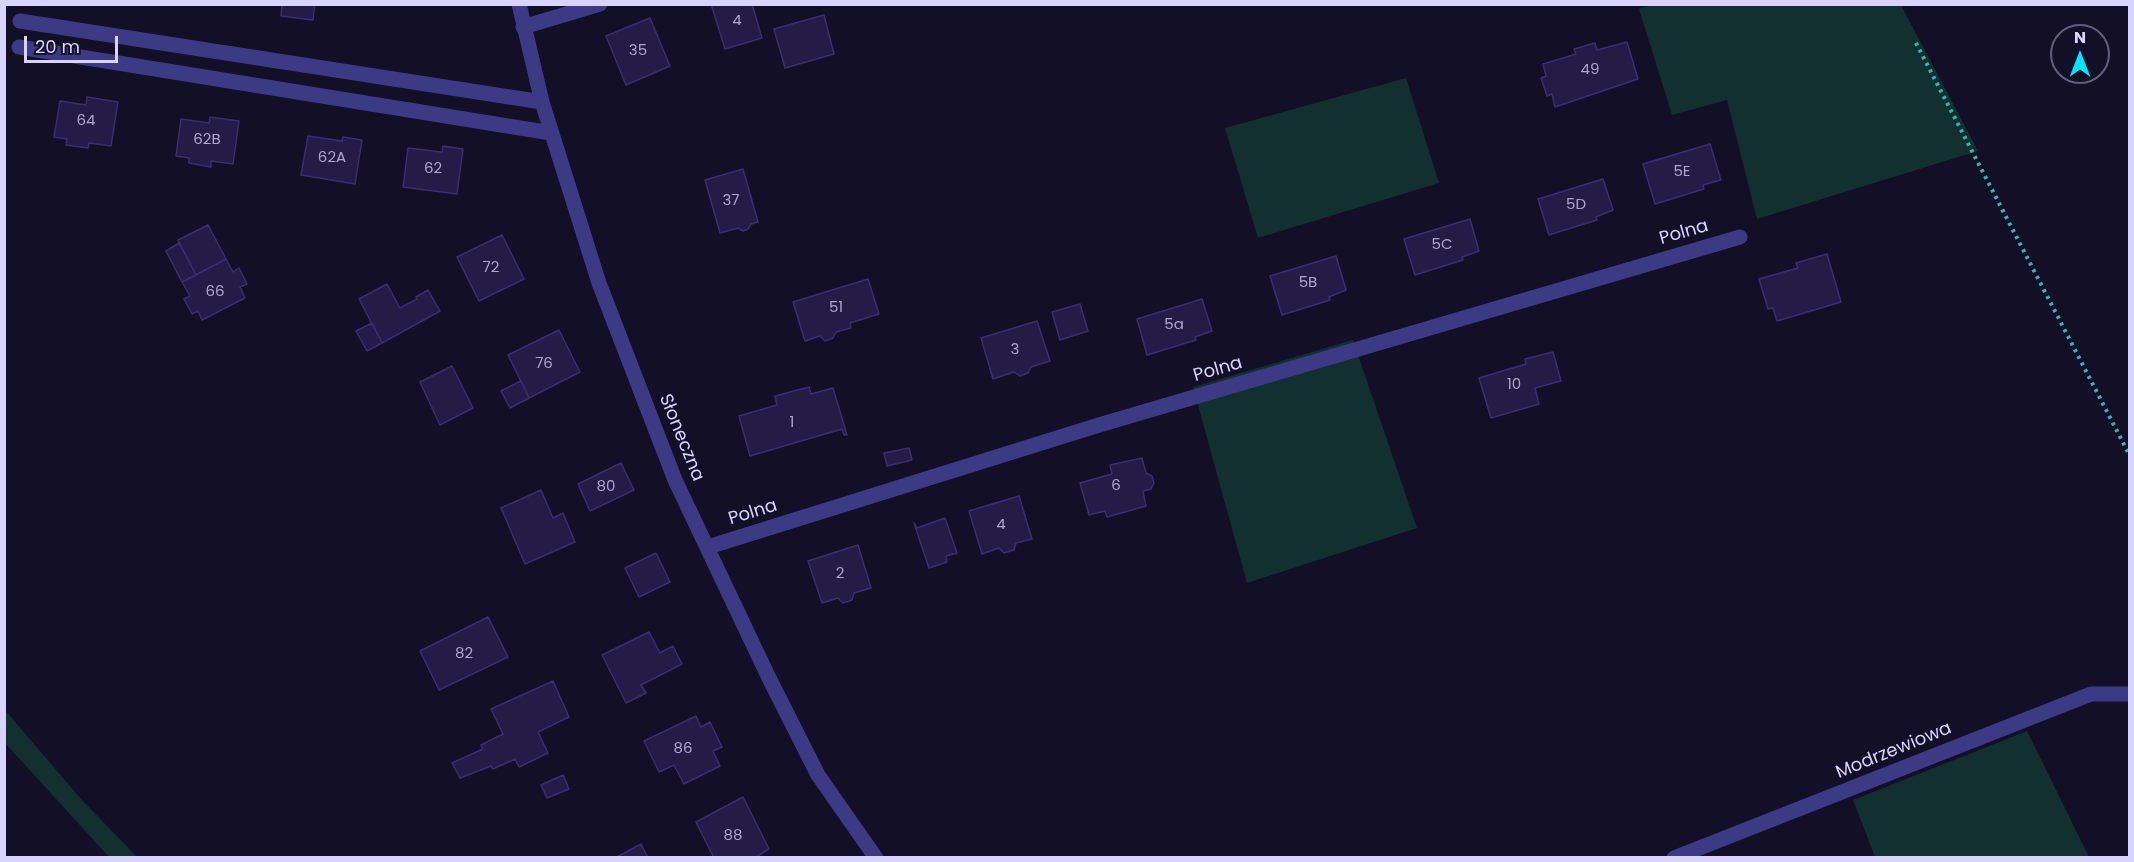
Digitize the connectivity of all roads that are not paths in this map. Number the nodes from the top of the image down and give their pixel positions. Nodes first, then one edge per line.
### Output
1 (519, 4) edge
2 (600, 4) edge
3 (20, 21) dead end
4 (523, 27) junction
5 (19, 47) dead end
6 (542, 102) junction
7 (551, 133) junction
8 (1740, 237) dead end
9 (708, 548) junction
10 (2130, 694) edge
11 (876, 858) edge
12 (1674, 858) edge

1 - 4 street, Słoneczna
2 - 4 street
3 - 6 street
4 - 6 street, Słoneczna
5 - 7 street
6 - 7 street, Słoneczna
7 - 9 street, Słoneczna
8 - 9 street, Polna
9 - 11 street, Słoneczna
10 - 12 street, Modrzewiowa

